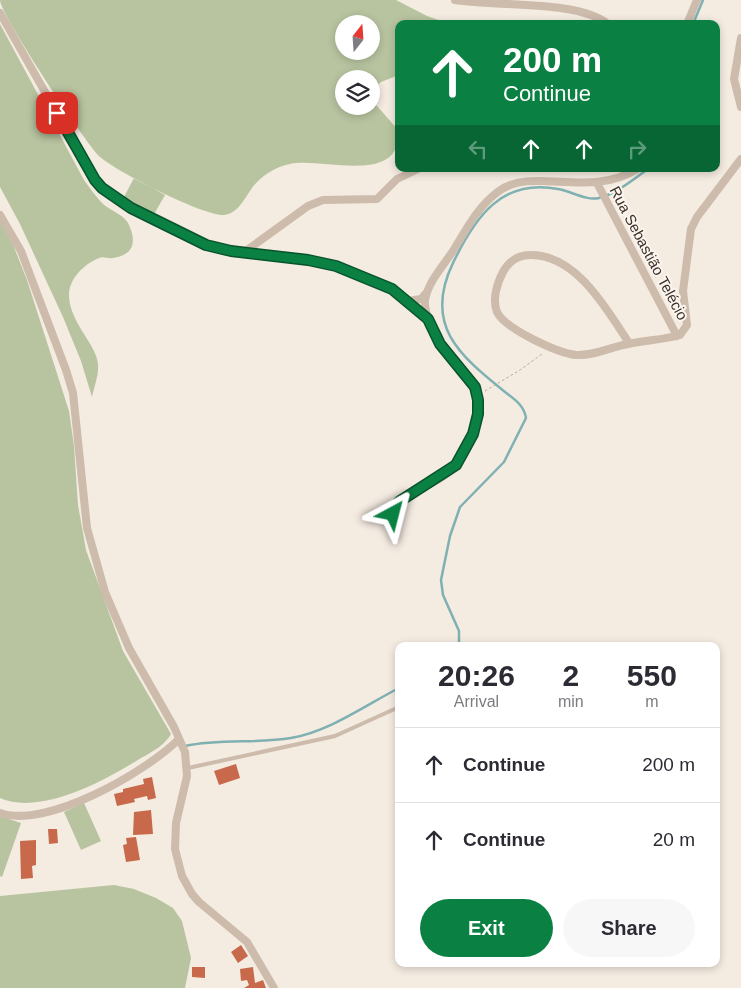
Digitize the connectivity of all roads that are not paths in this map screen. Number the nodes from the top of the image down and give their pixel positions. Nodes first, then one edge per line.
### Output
1 (455, 0) edge
2 (557, 0) edge
3 (697, 0) edge
4 (521, 1) edge
5 (0, 13) edge
6 (604, 20) edge
7 (689, 20) edge
8 (741, 38) edge
9 (741, 107) edge
10 (741, 159) edge
11 (412, 172) edge
12 (631, 172) edge
13 (597, 184) junction
14 (0, 216) edge
15 (243, 253) junction
16 (427, 292) junction
17 (403, 300) junction
18 (428, 319) junction
19 (677, 336) junction
20 (629, 343) junction
21 (395, 538) dead end
22 (395, 709) edge
23 (179, 739) junction
24 (188, 768) junction
25 (0, 813) edge
26 (274, 988) edge

1 - 4 street
2 - 4 street
2 - 6 street
3 - 7 street
5 - 15 street
8 - 9 street
10 - 19 street
11 - 15 street
12 - 13 street
13 - 16 street
13 - 19 street, Rua Sebastião Telécio
14 - 23 street
15 - 17 street
16 - 17 street
16 - 18 street
17 - 18 street
18 - 21 street
19 - 20 street
20 - 20 street
22 - 24 lane
23 - 24 street
23 - 25 street
24 - 26 street

